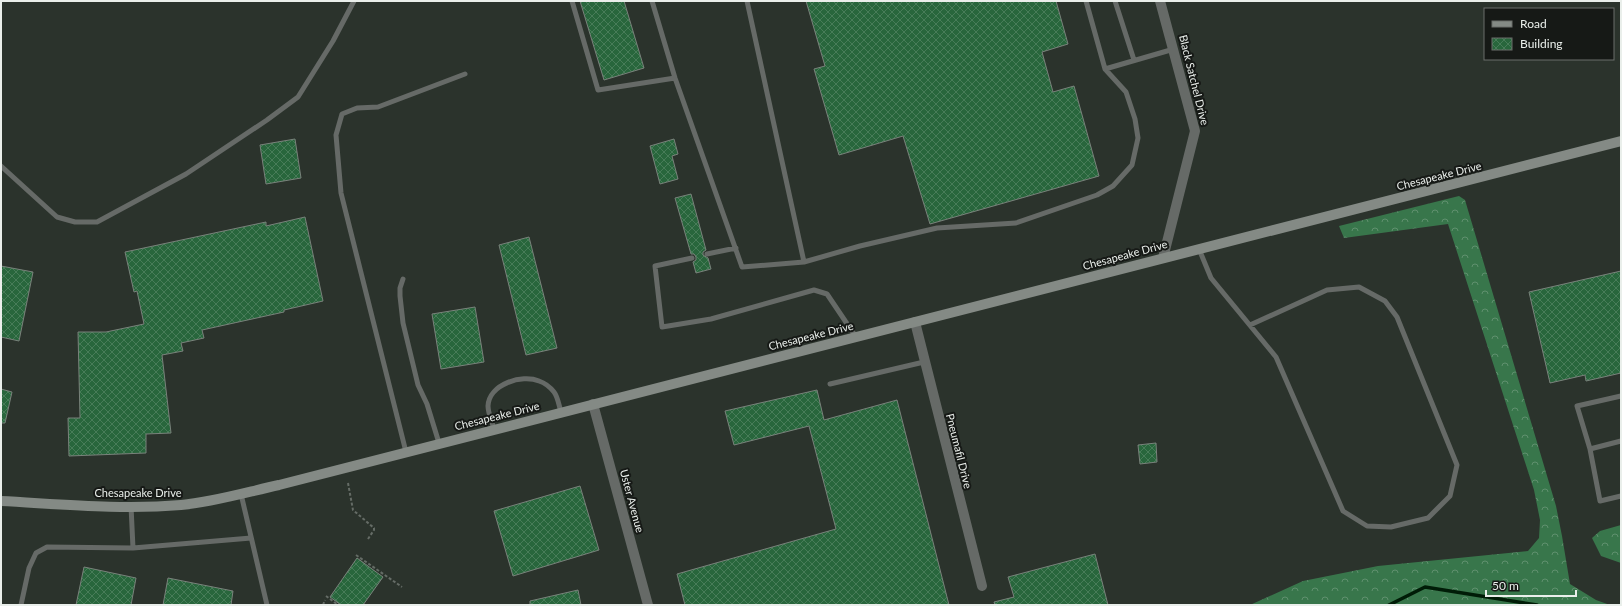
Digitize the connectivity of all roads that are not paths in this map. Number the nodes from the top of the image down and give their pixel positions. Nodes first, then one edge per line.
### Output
1 (354, 1) edge
2 (572, 1) edge
3 (652, 1) edge
4 (747, 1) edge
5 (1086, 1) edge
6 (1115, 1) edge
7 (1160, 1) edge
8 (1174, 49) junction
9 (1134, 60) junction
10 (1105, 69) junction
11 (465, 74) dead end
12 (675, 78) junction
13 (1621, 141) edge
14 (1, 166) edge
15 (736, 248) junction
16 (1199, 248) junction
17 (707, 254) dead end
18 (692, 258) dead end
19 (1163, 258) junction
20 (804, 262) junction
21 (403, 279) dead end
22 (915, 322) junction
23 (1250, 325) junction
24 (856, 337) junction
25 (924, 362) junction
26 (830, 384) dead end
27 (1621, 396) edge
28 (593, 404) junction
29 (561, 412) junction
30 (494, 429) junction
31 (1621, 441) edge
32 (439, 444) junction
33 (1590, 449) junction
34 (406, 452) junction
35 (241, 494) junction
36 (1621, 496) edge
37 (1, 501) edge
38 (131, 506) junction
39 (250, 538) junction
40 (133, 548) junction
41 (982, 586) dead end
42 (21, 605) edge
43 (267, 605) edge
44 (648, 605) edge

1 - 14 lane
2 - 12 lane
3 - 12 lane
4 - 20 lane
5 - 10 lane
6 - 9 lane
7 - 8 street, Black Satchel Drive
8 - 9 lane
8 - 19 street, Black Satchel Drive
9 - 10 lane
10 - 20 lane
11 - 34 lane
12 - 15 lane
13 - 16 street, Chesapeake Drive
15 - 17 lane
15 - 20 lane
16 - 19 street, Chesapeake Drive
16 - 23 lane
18 - 24 lane
19 - 22 street, Chesapeake Drive
21 - 32 lane
22 - 24 street, Chesapeake Drive
22 - 25 street, Pneumafil Drive
23 - 23 lane
24 - 28 street, Chesapeake Drive
25 - 26 lane
25 - 41 street, Pneumafil Drive
27 - 33 lane
28 - 29 street, Chesapeake Drive
28 - 44 street, Uster Avenue
29 - 30 street, Chesapeake Drive
29 - 30 lane
30 - 32 street, Chesapeake Drive
31 - 33 lane
32 - 34 street, Chesapeake Drive
33 - 36 lane
34 - 35 street, Chesapeake Drive
35 - 38 street, Chesapeake Drive
35 - 39 lane
37 - 38 street, Chesapeake Drive
38 - 40 lane
39 - 40 lane
39 - 43 lane
40 - 42 lane

